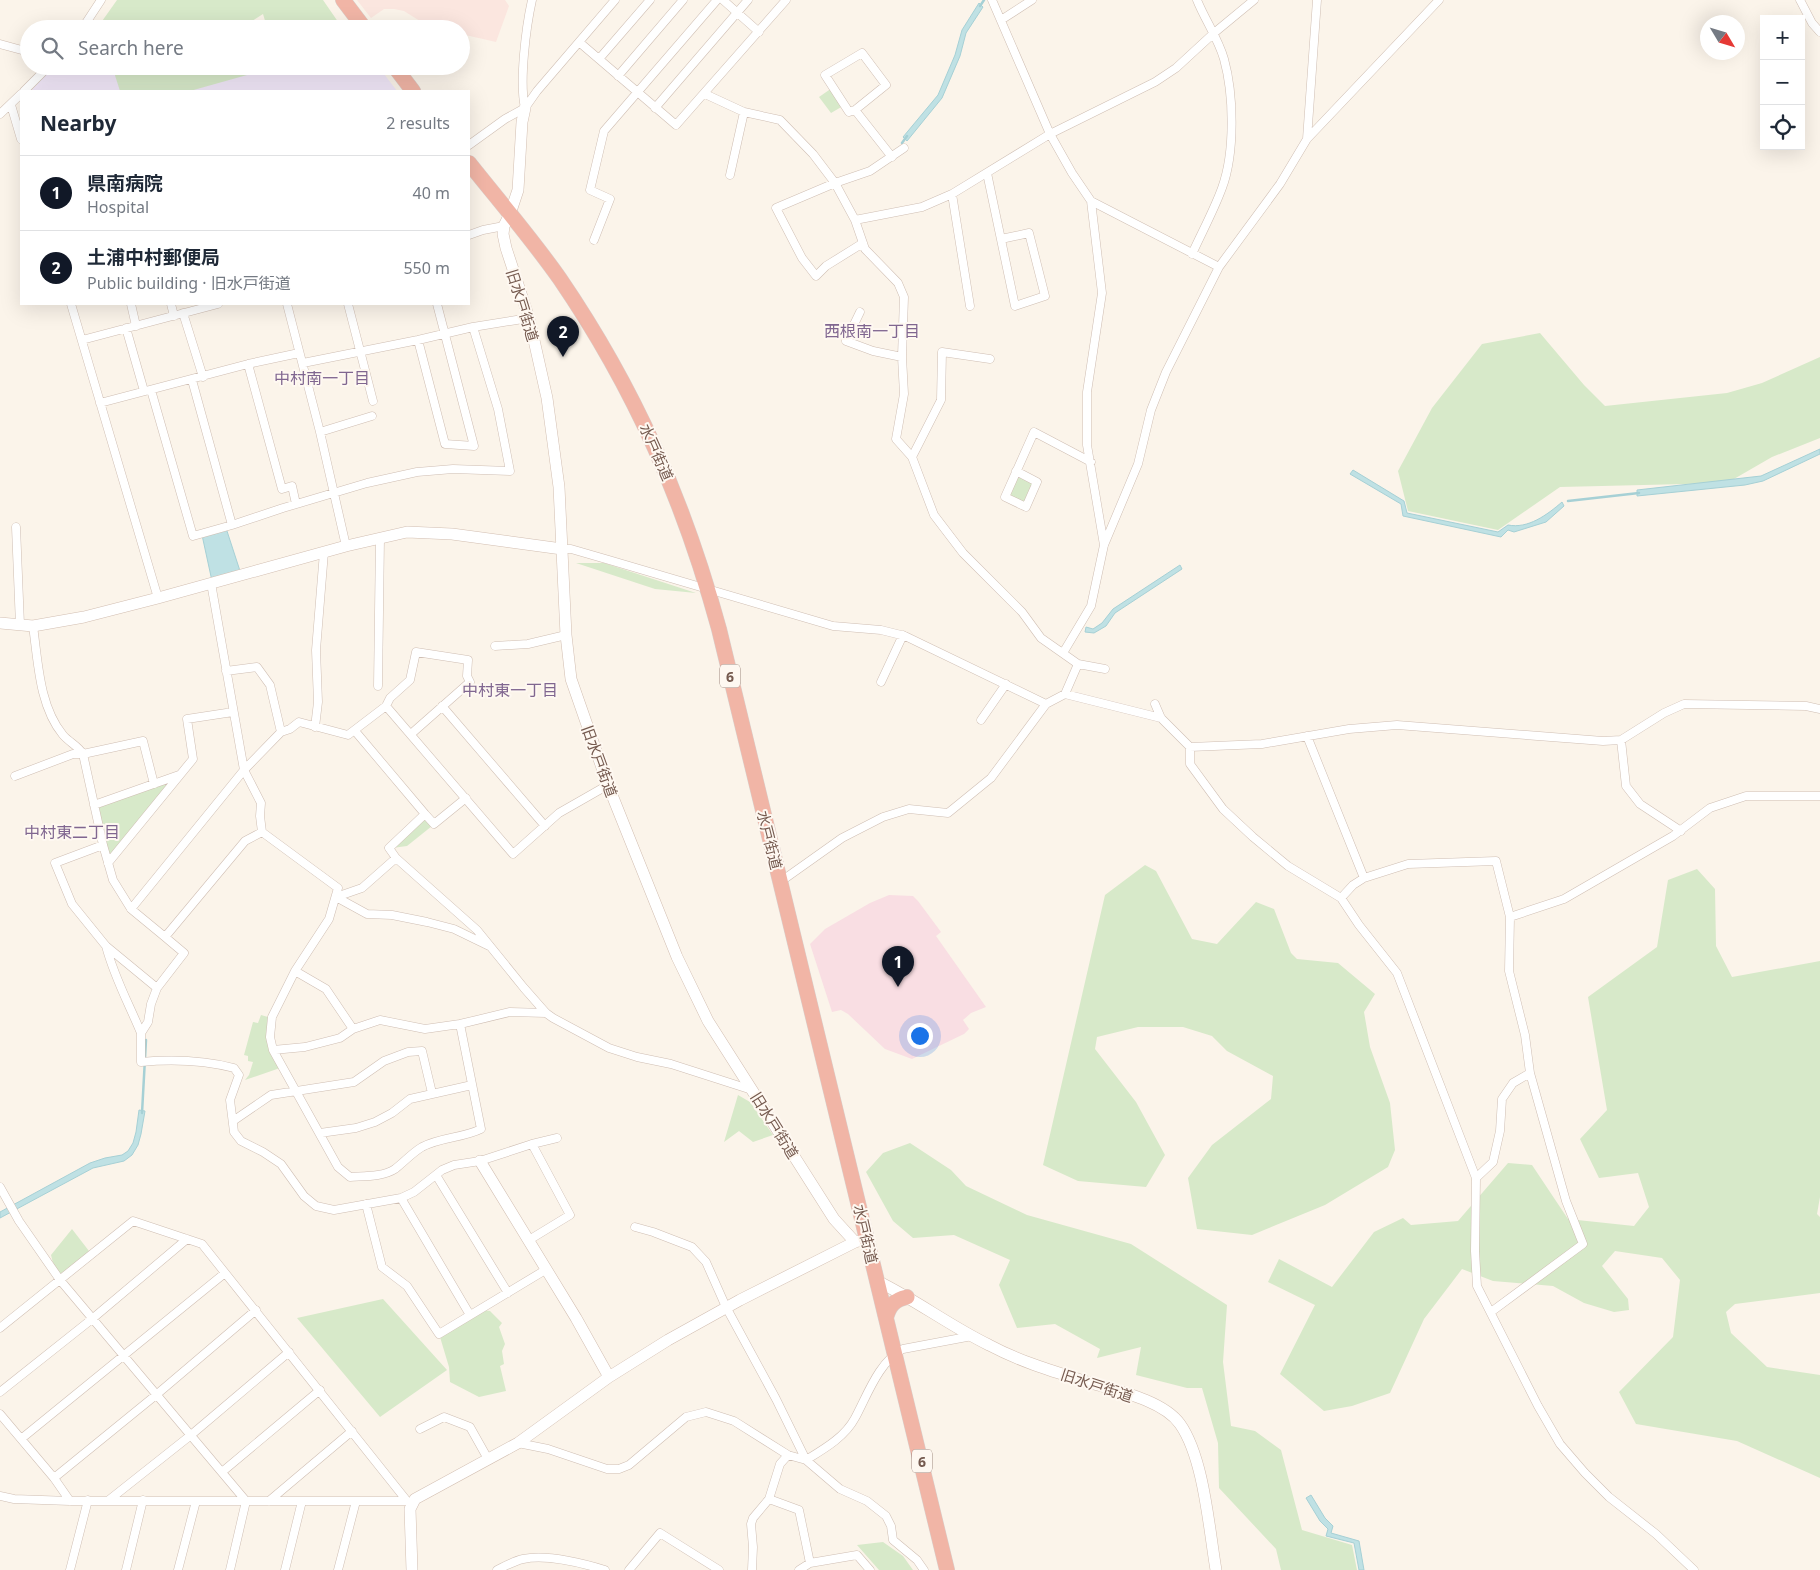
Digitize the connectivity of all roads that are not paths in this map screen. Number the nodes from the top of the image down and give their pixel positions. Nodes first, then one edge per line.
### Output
1 (101, 0) edge
2 (343, 0) edge
3 (532, 0) edge
4 (615, 0) edge
5 (650, 0) edge
6 (684, 0) edge
7 (717, 0) edge
8 (723, 0) edge
9 (748, 0) edge
10 (786, 0) edge
11 (992, 0) edge
12 (1032, 0) edge
13 (1197, 0) edge
14 (1254, 0) edge
15 (1316, 0) edge
16 (1439, 0) edge
17 (1800, 0) edge
18 (737, 13) junction
19 (88, 20) edge
20 (358, 20) edge
21 (1001, 20) junction
22 (759, 32) junction
23 (1820, 32) edge
24 (1214, 33) junction
25 (579, 42) junction
26 (0, 44) edge
27 (20, 50) edge
28 (599, 60) junction
29 (40, 75) edge
30 (401, 75) edge
31 (618, 76) junction
32 (25, 90) edge
33 (412, 90) edge
34 (637, 92) junction
35 (706, 94) junction
36 (20, 95) edge
37 (11, 105) junction
38 (525, 108) junction
39 (655, 108) junction
40 (855, 110) junction
41 (744, 112) junction
42 (0, 114) edge
43 (1050, 134) junction
44 (20, 136) edge
45 (1307, 139) junction
46 (470, 144) edge
47 (904, 148) dead end
48 (892, 157) junction
49 (470, 165) edge
50 (987, 173) junction
51 (730, 175) dead end
52 (835, 183) junction
53 (952, 194) junction
54 (1090, 201) junction
55 (507, 220) junction
56 (855, 220) junction
57 (470, 235) edge
58 (1001, 239) junction
59 (594, 240) dead end
60 (863, 243) junction
61 (1192, 254) junction
62 (1219, 267) junction
63 (71, 305) edge
64 (131, 305) edge
65 (171, 305) edge
66 (214, 305) edge
67 (287, 305) edge
68 (348, 305) edge
69 (437, 305) edge
70 (970, 306) dead end
71 (860, 312) dead end
72 (183, 313) junction
73 (174, 316) junction
74 (529, 318) junction
75 (136, 326) junction
76 (473, 327) junction
77 (126, 328) junction
78 (446, 334) junction
79 (82, 340) junction
80 (418, 340) junction
81 (359, 352) junction
82 (299, 353) junction
83 (902, 357) junction
84 (990, 359) dead end
85 (303, 363) junction
86 (248, 364) junction
87 (203, 377) junction
88 (192, 380) junction
89 (147, 391) junction
90 (373, 401) dead end
91 (100, 403) junction
92 (372, 416) dead end
93 (320, 432) junction
94 (912, 457) junction
95 (1091, 462) junction
96 (1016, 471) junction
97 (334, 493) junction
98 (296, 504) junction
99 (232, 525) junction
100 (16, 527) dead end
101 (380, 538) junction
102 (1104, 545) junction
103 (346, 546) junction
104 (562, 549) junction
105 (324, 552) junction
106 (211, 583) junction
107 (708, 590) junction
108 (158, 598) junction
109 (0, 623) edge
110 (20, 625) junction
111 (33, 626) junction
112 (566, 635) junction
113 (903, 635) junction
114 (495, 646) dead end
115 (1063, 652) junction
116 (1078, 664) junction
117 (1105, 669) dead end
118 (226, 671) junction
119 (881, 682) dead end
120 (1006, 684) junction
121 (378, 686) dead end
122 (1065, 694) junction
123 (1046, 704) junction
124 (1155, 704) dead end
125 (386, 706) junction
126 (442, 706) junction
127 (1820, 709) edge
128 (233, 712) junction
129 (1161, 718) junction
130 (981, 720) dead end
131 (315, 727) junction
132 (355, 731) junction
133 (281, 732) junction
134 (411, 734) junction
135 (1307, 736) junction
136 (1621, 740) junction
137 (1190, 747) junction
138 (83, 754) junction
139 (244, 770) junction
140 (181, 774) junction
141 (15, 776) dead end
142 (154, 784) junction
143 (608, 785) junction
144 (1820, 796) edge
145 (466, 798) junction
146 (94, 805) junction
147 (424, 814) junction
148 (545, 826) junction
149 (1681, 831) junction
150 (262, 832) junction
151 (103, 845) junction
152 (396, 858) junction
153 (108, 863) junction
154 (1364, 878) junction
155 (780, 882) junction
156 (336, 897) junction
157 (1341, 898) junction
158 (132, 909) junction
159 (1510, 917) junction
160 (165, 937) junction
161 (106, 946) junction
162 (491, 947) junction
163 (295, 971) junction
164 (157, 988) junction
165 (546, 1013) junction
166 (460, 1024) junction
167 (353, 1029) junction
168 (141, 1033) junction
169 (273, 1050) junction
170 (1530, 1073) junction
171 (472, 1085) junction
172 (752, 1090) junction
173 (296, 1091) junction
174 (432, 1093) junction
175 (233, 1121) junction
176 (320, 1133) junction
177 (557, 1138) dead end
178 (532, 1144) junction
179 (480, 1161) junction
180 (436, 1175) junction
181 (1476, 1178) junction
182 (0, 1187) edge
183 (401, 1198) junction
184 (366, 1204) junction
185 (635, 1227) dead end
186 (187, 1239) junction
187 (529, 1240) junction
188 (861, 1240) junction
189 (547, 1269) junction
190 (225, 1273) junction
191 (60, 1280) junction
192 (877, 1281) junction
193 (508, 1293) junction
194 (907, 1297) junction
195 (726, 1307) junction
196 (256, 1310) junction
197 (1491, 1312) junction
198 (470, 1315) junction
199 (92, 1318) junction
200 (886, 1318) junction
201 (0, 1328) edge
202 (972, 1336) junction
203 (289, 1352) junction
204 (895, 1353) junction
205 (124, 1356) junction
206 (609, 1377) junction
207 (320, 1390) junction
208 (0, 1392) edge
209 (156, 1395) junction
210 (0, 1414) edge
211 (420, 1429) dead end
212 (352, 1431) junction
213 (190, 1435) junction
214 (21, 1439) junction
215 (518, 1443) junction
216 (788, 1455) junction
217 (488, 1459) junction
218 (806, 1460) junction
219 (222, 1472) junction
220 (54, 1478) junction
221 (0, 1496) edge
222 (769, 1498) junction
223 (88, 1500) junction
224 (108, 1500) junction
225 (143, 1500) junction
226 (196, 1500) junction
227 (70, 1501) junction
228 (246, 1501) junction
229 (269, 1501) junction
230 (302, 1501) junction
231 (356, 1501) junction
232 (409, 1502) junction
233 (810, 1564) junction
234 (70, 1570) edge
235 (126, 1570) edge
236 (178, 1570) edge
237 (230, 1570) edge
238 (285, 1570) edge
239 (338, 1570) edge
240 (412, 1570) edge
241 (497, 1570) edge
242 (605, 1570) edge
243 (629, 1570) edge
244 (719, 1570) edge
245 (752, 1570) edge
246 (799, 1570) edge
247 (870, 1570) edge
248 (924, 1570) edge
249 (948, 1570) edge
250 (1216, 1570) edge
251 (1694, 1570) edge

1 - 19 street
2 - 20 highway
3 - 38 street
4 - 25 street
5 - 28 street
6 - 31 street
7 - 34 street
8 - 18 street
9 - 18 street
10 - 22 street
11 - 21 street
12 - 21 street
13 - 24 street
14 - 24 street
15 - 45 street
16 - 45 street
17 - 23 street
18 - 22 street
18 - 39 street
21 - 43 street
22 - 35 street
24 - 43 street
24 - 61 street
25 - 28 street
25 - 38 street
26 - 27 street
28 - 31 street
29 - 32 street
30 - 33 highway
31 - 34 street
34 - 39 street
34 - 59 street
35 - 39 street
35 - 41 street
36 - 37 street
37 - 42 street
37 - 44 street
38 - 46 street
38 - 55 street
40 - 40 street
40 - 48 street
41 - 51 street
41 - 52 street
43 - 50 street
43 - 54 street
45 - 62 street
47 - 48 street
48 - 52 street
49 - 55 highway, 水戸街道 / 6
50 - 53 street
50 - 58 street
52 - 56 street
52 - 60 street
53 - 56 street
53 - 70 street
54 - 61 street
54 - 95 street
55 - 57 street
55 - 74 street, 旧水戸街道
55 - 107 highway, 水戸街道 / 6
56 - 60 street
58 - 58 street
60 - 83 street
61 - 62 street
62 - 102 street
63 - 79 street
64 - 75 street
65 - 73 street
66 - 72 street
67 - 82 street
68 - 81 street
69 - 78 street
71 - 83 street
72 - 73 street
72 - 87 street
73 - 75 street
74 - 76 street
74 - 104 street, 旧水戸街道
75 - 77 street
76 - 78 street
76 - 97 street
77 - 79 street
77 - 89 street
78 - 80 street
78 - 80 street
79 - 91 street
80 - 81 street
81 - 85 street
81 - 90 street
82 - 85 street
82 - 86 street
83 - 94 street
84 - 94 street
85 - 93 street
86 - 87 street
86 - 98 street
87 - 88 street
88 - 89 street
88 - 99 street
89 - 91 street
89 - 99 street
91 - 108 street
92 - 93 street
93 - 97 street
94 - 115 street
95 - 96 street
95 - 102 street
96 - 96 street
97 - 98 street
97 - 103 street
98 - 99 street
100 - 110 street
101 - 103 street
101 - 104 street
101 - 121 street
102 - 115 street
103 - 105 street
104 - 107 street
104 - 112 street, 旧水戸街道
105 - 106 street
105 - 131 street
106 - 108 street
106 - 118 street
107 - 113 street
107 - 155 highway, 水戸街道 / 6
108 - 111 street
109 - 110 street
110 - 111 street
111 - 138 street
112 - 114 street
112 - 143 street, 旧水戸街道
113 - 119 street
113 - 120 street
115 - 116 street
116 - 117 street
116 - 122 street
118 - 128 street
118 - 133 street
120 - 123 street
120 - 130 street
122 - 123 street
122 - 129 street
123 - 155 street
124 - 129 street
125 - 126 street
125 - 132 street
125 - 134 street
126 - 134 street
126 - 148 street
127 - 136 street
128 - 139 street
128 - 140 street
129 - 137 street
131 - 132 street
131 - 133 street
132 - 147 street
133 - 139 street
134 - 145 street
135 - 136 street
135 - 137 street
135 - 154 street
136 - 149 street
137 - 157 street
138 - 141 street
138 - 142 street
138 - 146 street
139 - 150 street
139 - 158 street
140 - 142 street
140 - 153 street
142 - 146 street
143 - 148 street
143 - 172 street, 旧水戸街道
144 - 149 street
145 - 147 street
145 - 148 street
146 - 151 street
147 - 152 street
149 - 159 street
150 - 156 street
150 - 160 street
151 - 153 street
151 - 161 street
152 - 156 street
152 - 162 street
153 - 158 street
154 - 157 street
154 - 159 street
155 - 188 highway, 水戸街道 / 6
156 - 162 street
156 - 163 street
157 - 181 street
158 - 160 street
159 - 170 street
160 - 164 street
161 - 164 street
161 - 168 street
162 - 165 street
163 - 167 street
163 - 169 street
164 - 168 street
165 - 166 street
165 - 172 street
166 - 167 street
166 - 171 street
167 - 169 street
168 - 175 street
169 - 173 street
170 - 181 street
170 - 197 street
171 - 174 street
171 - 176 street
172 - 188 street, 旧水戸街道
173 - 174 street
173 - 175 street
173 - 176 street
174 - 176 street
175 - 184 street
177 - 178 street
178 - 179 street
178 - 187 street
179 - 180 street
179 - 187 street
180 - 183 street
180 - 193 street
181 - 197 street
182 - 191 street
183 - 184 street
183 - 198 street
184 - 198 street
185 - 195 street
186 - 190 street
186 - 191 street
186 - 199 street
187 - 189 street
188 - 192 highway, 水戸街道 / 6
188 - 195 street
189 - 193 street
189 - 206 street
190 - 196 street
190 - 205 street
191 - 199 street
191 - 201 street
192 - 194 street, 旧水戸街道
192 - 200 highway, 水戸街道 / 6
193 - 198 street
194 - 200 highway
194 - 202 street, 旧水戸街道
195 - 206 street
195 - 218 street
196 - 203 street
196 - 209 street
197 - 251 street
199 - 205 street
199 - 208 street
200 - 204 highway, 水戸街道 / 6
202 - 204 street
202 - 250 street, 旧水戸街道
203 - 207 street
203 - 213 street
204 - 218 street
204 - 249 highway, 水戸街道 / 6
205 - 209 street
205 - 214 street
206 - 215 street
207 - 212 street
207 - 219 street
209 - 213 street
209 - 220 street
210 - 214 street
211 - 217 street
212 - 229 street
212 - 232 street
213 - 219 street
213 - 224 street
214 - 220 street
215 - 216 street
215 - 217 street
216 - 218 street
216 - 222 street
217 - 232 street
218 - 248 street
219 - 228 street
220 - 227 street
221 - 227 street
222 - 233 street
222 - 245 street
223 - 224 street
223 - 227 street
223 - 234 street
224 - 225 street
225 - 226 street
225 - 235 street
226 - 228 street
226 - 236 street
228 - 229 street
228 - 237 street
229 - 230 street
230 - 231 street
230 - 238 street
231 - 232 street
231 - 239 street
232 - 240 street
233 - 246 street
233 - 247 street
241 - 242 street
243 - 244 street

